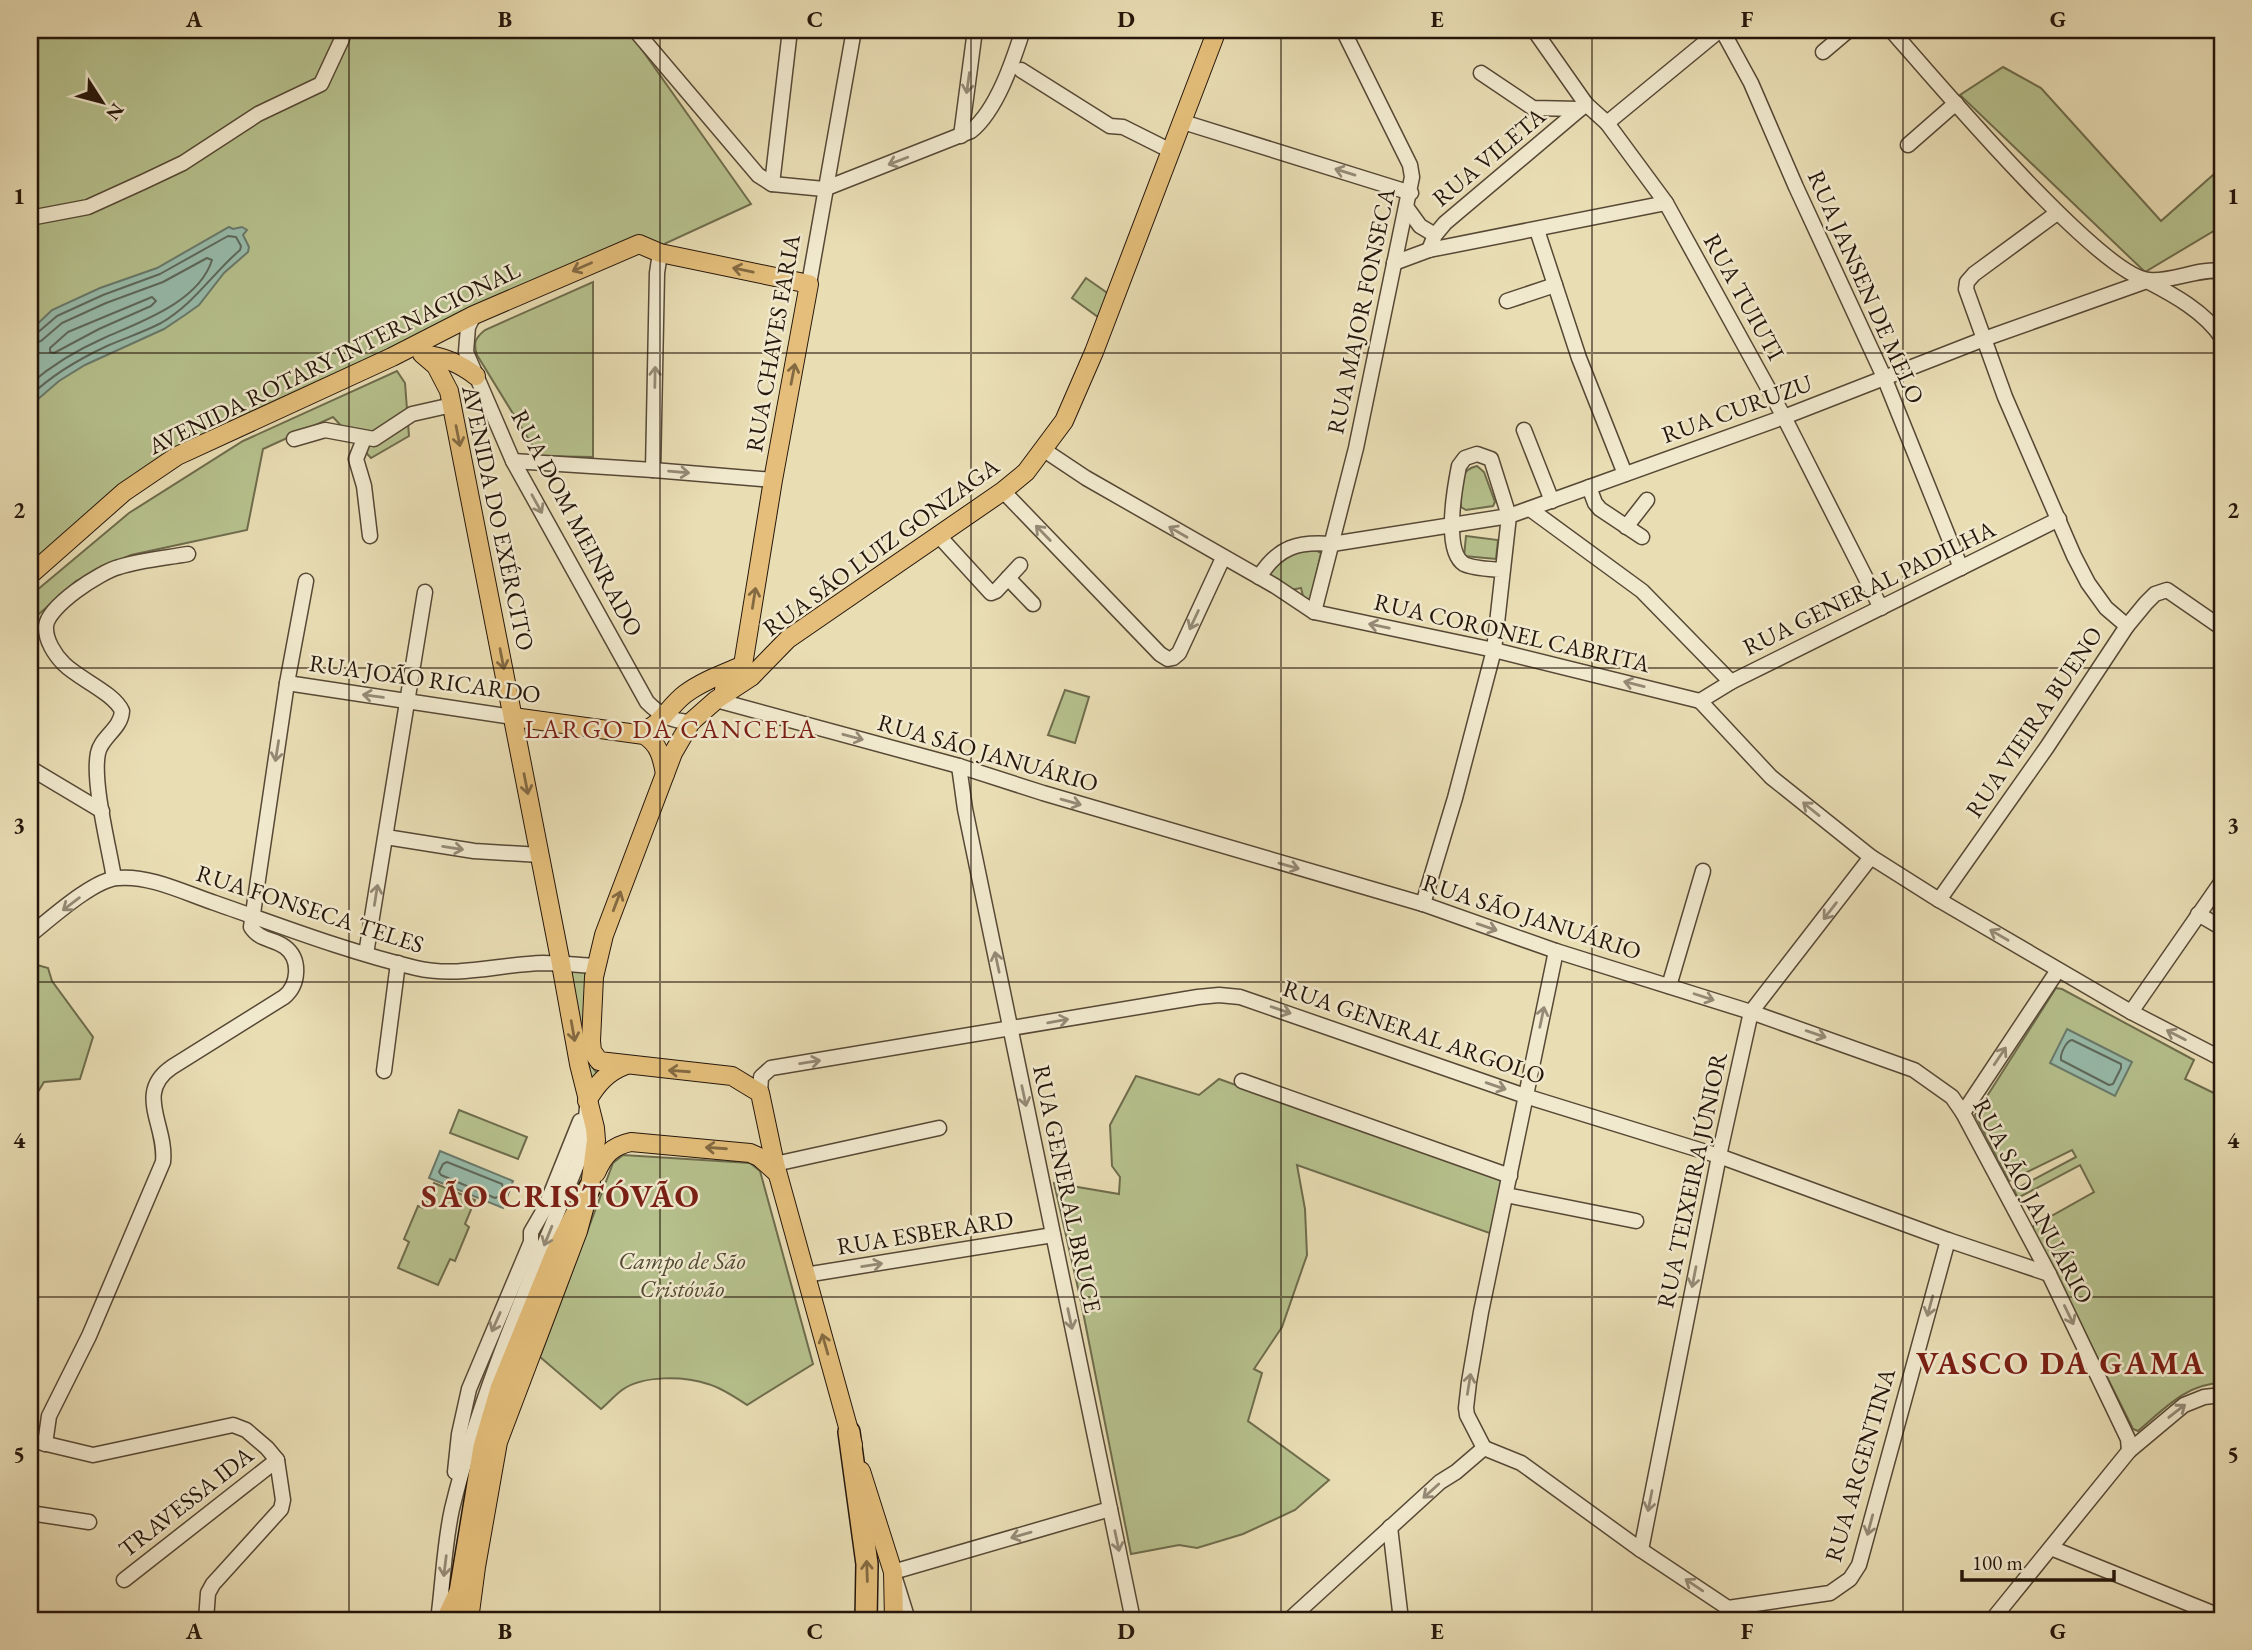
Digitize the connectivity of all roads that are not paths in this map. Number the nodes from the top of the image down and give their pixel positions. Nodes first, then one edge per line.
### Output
1 (635, 30) edge
2 (790, 30) edge
3 (854, 30) edge
4 (975, 30) edge
5 (1023, 30) edge
6 (1217, 30) edge
7 (1343, 30) edge
8 (1534, 30) edge
9 (1721, 30) edge
10 (1849, 30) edge
11 (1891, 30) edge
12 (345, 33) edge
13 (1823, 52) dead end
14 (1021, 70) dead end
15 (1481, 73) dead end
16 (1956, 103) junction
17 (1583, 106) junction
18 (1183, 121) junction
19 (1607, 123) junction
20 (961, 136) junction
21 (1908, 145) dead end
22 (1171, 152) junction
23 (772, 184) junction
24 (824, 189) junction
25 (1411, 193) junction
26 (1666, 203) junction
27 (1407, 208) junction
28 (2057, 213) junction
29 (30, 218) edge
30 (1537, 230) junction
31 (1435, 235) junction
32 (653, 249) junction
33 (1429, 250) junction
34 (1394, 263) junction
35 (2222, 271) edge
36 (2147, 281) junction
37 (809, 284) junction
38 (1555, 285) junction
39 (1507, 301) dead end
40 (474, 316) junction
41 (2222, 338) edge
42 (1984, 339) junction
43 (422, 354) junction
44 (392, 357) junction
45 (477, 376) junction
46 (1884, 377) junction
47 (452, 405) junction
48 (1784, 416) junction
49 (1524, 430) dead end
50 (295, 439) dead end
51 (364, 439) junction
52 (1044, 450) junction
53 (513, 461) junction
54 (653, 470) junction
55 (1625, 474) junction
56 (773, 480) junction
57 (1589, 487) junction
58 (1003, 491) junction
59 (1647, 500) dead end
60 (1552, 501) junction
61 (1530, 509) junction
62 (1509, 516) junction
63 (2059, 519) junction
64 (1452, 524) junction
65 (1626, 527) junction
66 (938, 535) junction
67 (370, 536) dead end
68 (1642, 537) dead end
69 (1332, 544) junction
70 (188, 554) dead end
71 (1223, 558) junction
72 (1020, 565) dead end
73 (1961, 568) junction
74 (1503, 570) junction
75 (30, 575) edge
76 (1259, 577) junction
77 (1008, 578) junction
78 (306, 582) dead end
79 (425, 592) dead end
80 (1033, 604) dead end
81 (1881, 608) junction
82 (1314, 612) junction
83 (2127, 626) junction
84 (2222, 628) edge
85 (777, 648) junction
86 (1494, 650) junction
87 (743, 665) junction
88 (1731, 682) junction
89 (287, 683) junction
90 (716, 700) junction
91 (408, 701) junction
92 (1700, 701) junction
93 (513, 717) junction
94 (663, 717) junction
95 (691, 722) junction
96 (639, 733) junction
97 (959, 766) junction
98 (30, 768) edge
99 (665, 774) junction
100 (102, 811) junction
101 (386, 837) junction
102 (540, 855) junction
103 (1871, 857) junction
104 (1703, 871) dead end
105 (114, 877) junction
106 (2222, 881) edge
107 (1939, 900) junction
108 (1423, 904) junction
109 (2198, 914) junction
110 (251, 916) junction
111 (2222, 928) edge
112 (30, 935) edge
113 (1556, 951) junction
114 (366, 954) junction
115 (398, 963) junction
116 (561, 964) junction
117 (596, 966) junction
118 (2058, 970) junction
119 (1669, 986) junction
120 (1751, 1012) junction
121 (2131, 1012) junction
122 (1010, 1029) junction
123 (2222, 1059) edge
124 (626, 1065) junction
125 (384, 1071) dead end
126 (1242, 1082) dead end
127 (760, 1093) junction
128 (1525, 1096) junction
129 (587, 1101) junction
130 (1963, 1113) junction
131 (939, 1128) dead end
132 (1718, 1156) junction
133 (776, 1169) junction
134 (1510, 1176) junction
135 (590, 1187) junction
136 (1506, 1195) junction
137 (1636, 1221) dead end
138 (1053, 1235) junction
139 (1948, 1240) junction
140 (2049, 1274) junction
141 (805, 1275) junction
142 (2222, 1395) edge
143 (849, 1432) junction
144 (30, 1440) edge
145 (45, 1444) junction
146 (2132, 1445) junction
147 (1484, 1448) junction
148 (277, 1460) junction
149 (1110, 1509) junction
150 (30, 1513) edge
151 (89, 1522) dead end
152 (1390, 1527) junction
153 (2051, 1549) junction
154 (1641, 1550) junction
155 (893, 1572) junction
156 (124, 1580) dead end
157 (1728, 1608) junction
158 (2222, 1617) edge
159 (206, 1620) edge
160 (438, 1620) edge
161 (447, 1620) edge
162 (469, 1620) edge
163 (866, 1620) edge
164 (894, 1620) edge
165 (908, 1620) edge
166 (1133, 1620) edge
167 (1289, 1620) edge
168 (1401, 1620) edge
169 (1752, 1620) edge
170 (1993, 1620) edge

1 - 23 street
2 - 23 street
3 - 24 street, RUA CHAVES FARIA
4 -> 20 street
5 - 20 street
6 - 18 main road, RUA SÃO LUIZ GONZAGA
7 - 25 street, RUA MAJOR FONSECA
8 - 17 street, RUA TUIUTI
9 - 19 street
9 - 46 street, RUA JANSEN DE MELO
10 - 13 street
11 - 16 street
12 - 29 street
14 - 22 street
15 - 17 street
16 - 21 street
16 - 28 street
17 - 19 street, RUA TUIUTI
17 - 31 street, RUA VILETA
18 - 22 main road, RUA SÃO LUIZ GONZAGA
25 -> 18 street
19 - 26 street, RUA TUIUTI
20 -> 24 street
22 - 52 main road, RUA SÃO LUIZ GONZAGA
23 - 24 street
24 - 37 street, RUA CHAVES FARIA
25 - 27 street, RUA MAJOR FONSECA
26 - 30 street
26 - 48 street, RUA TUIUTI
27 - 31 street
27 - 34 street, RUA MAJOR FONSECA
28 - 36 street
28 - 42 street
30 - 33 street
30 - 38 street
31 - 33 street, RUA VILETA
37 -> 32 main road
32 -> 40 main road, AVENIDA ROTARY INTERNACIONAL
54 -> 32 street
33 - 34 street
34 - 69 street, RUA MAJOR FONSECA
35 - 36 street, RUA CURUZU
36 - 41 street
36 - 42 street, RUA CURUZU
56 -> 37 main road, RUA CHAVES FARIA
38 - 39 street
38 - 55 street
40 - 44 main road, AVENIDA ROTARY INTERNACIONAL
40 - 45 street, RUA DOM MEINRADO
42 - 46 street, RUA CURUZU
42 - 63 street
43 - 44 main road
43 - 45 main road
43 - 47 main road, AVENIDA DO EXÉRCITO
44 - 75 main road, AVENIDA ROTARY INTERNACIONAL
45 - 53 street, RUA DOM MEINRADO
46 - 48 street, RUA CURUZU
46 - 73 street, RUA JANSEN DE MELO
47 - 51 street
47 -> 93 main road, AVENIDA DO EXÉRCITO
48 - 55 street, RUA CURUZU
48 - 81 street, RUA TUIUTI
49 - 60 street
50 - 51 street
51 - 67 street
52 - 58 main road, RUA SÃO LUIZ GONZAGA
71 -> 52 street
53 - 54 street
53 -> 94 street, RUA DOM MEINRADO
54 -> 56 street
55 - 57 street, RUA CURUZU
87 -> 56 main road, RUA CHAVES FARIA
57 - 60 street, RUA CURUZU
57 - 65 street
58 - 66 main road, RUA SÃO LUIZ GONZAGA
71 -> 58 street
59 - 65 street
60 - 61 street, RUA CURUZU
61 - 62 street, RUA CURUZU
61 - 88 street
62 - 64 street, RUA CURUZU
62 - 64 street
62 - 74 street
63 - 73 street, RUA GENERAL PADILHA
63 - 83 street
64 - 69 street, RUA CURUZU
64 - 74 street
65 - 68 street
66 - 77 street
66 - 85 main road, RUA SÃO LUIZ GONZAGA
69 - 76 street, RUA CURUZU
69 - 82 street, RUA MAJOR FONSECA
70 - 100 street
71 - 76 street
72 - 77 street
73 - 81 street, RUA GENERAL PADILHA
74 - 86 street
76 - 82 street
77 - 80 street
78 - 89 street
79 - 91 street
81 - 88 street, RUA GENERAL PADILHA
86 -> 82 street, RUA CORONEL CABRITA
83 - 84 street, RUA VIEIRA BUENO
83 - 107 street, RUA VIEIRA BUENO
85 - 87 main road
85 - 90 main road, RUA SÃO LUIZ GONZAGA
92 -> 86 street, RUA CORONEL CABRITA
86 - 108 street
87 - 90 main road
87 - 94 main road
88 - 92 street, RUA GENERAL PADILHA
91 -> 89 street, RUA JOÃO RICARDO
89 -> 110 street
90 - 95 main road, RUA SÃO LUIZ GONZAGA
90 -> 97 street, RUA SÃO JANUÁRIO
91 - 93 street, RUA JOÃO RICARDO
91 - 101 street
103 -> 92 street
93 - 96 main road, RUA JOÃO RICARDO
93 -> 102 main road, AVENIDA DO EXÉRCITO
94 - 95 street
94 - 96 main road
95 - 99 main road, RUA SÃO LUIZ GONZAGA
96 - 99 main road
97 -> 108 street, RUA SÃO JANUÁRIO
122 -> 97 street, RUA GENERAL BRUCE
98 - 100 street
117 -> 99 main road, RUA SÃO LUIZ GONZAGA
100 - 105 street
101 -> 102 street
114 -> 101 street
102 - 116 main road, AVENIDA DO EXÉRCITO
103 - 107 street
103 -> 120 street, RUA TEIXEIRA JÚNIOR
104 - 119 street
105 - 110 street, RUA FONSECA TELES
105 -> 112 street
106 - 109 street
118 -> 107 street
108 -> 113 street, RUA SÃO JANUÁRIO
109 - 111 street
109 - 121 street
110 - 114 street, RUA FONSECA TELES
110 - 145 street
113 - 119 street, RUA SÃO JANUÁRIO
128 -> 113 street
114 - 115 street, RUA FONSECA TELES
115 - 116 street, RUA FONSECA TELES
115 - 125 street
116 - 117 street, RUA FONSECA TELES
116 -> 129 main road, AVENIDA DO EXÉRCITO
117 - 124 main road, RUA SÃO LUIZ GONZAGA
118 - 121 street
130 -> 118 street
119 -> 120 street, RUA SÃO JANUÁRIO
120 -> 130 street, RUA SÃO JANUÁRIO
120 - 132 street, RUA TEIXEIRA JÚNIOR
123 -> 121 street
127 -> 122 street, RUA GENERAL ARGOLO
122 -> 128 street, RUA GENERAL ARGOLO
122 -> 138 street, RUA GENERAL BRUCE
127 -> 124 main road
124 - 129 main road
126 - 134 street
127 - 133 main road
128 - 132 street, RUA GENERAL ARGOLO
128 - 134 street
129 - 135 main road
129 -> 160 street
130 - 140 street, RUA SÃO JANUÁRIO
131 - 133 street
132 - 139 street, RUA GENERAL ARGOLO
132 -> 154 street, RUA TEIXEIRA JÚNIOR
133 -> 135 main road
133 - 141 main road
134 - 136 street
135 -> 161 highway
135 - 162 main road
136 - 137 street
147 -> 136 street
141 -> 138 street, RUA ESBERARD
138 -> 149 street, RUA GENERAL BRUCE
139 - 140 street, RUA GENERAL ARGOLO
139 -> 157 street, RUA ARGENTINA
140 -> 146 street, RUA SÃO JANUÁRIO
143 -> 141 main road
146 -> 142 street
143 - 155 main road
163 -> 143 highway
144 - 145 street
145 - 148 street
146 - 153 street
147 -> 152 street
147 - 154 street
148 - 156 street, TRAVESSA IDA
148 - 159 street
149 -> 155 street
149 -> 166 street, RUA GENERAL BRUCE
150 - 151 street
152 - 167 street
152 - 168 street
153 - 158 street
153 - 170 street
157 -> 154 street
155 - 164 main road
155 - 165 street
157 - 169 street

